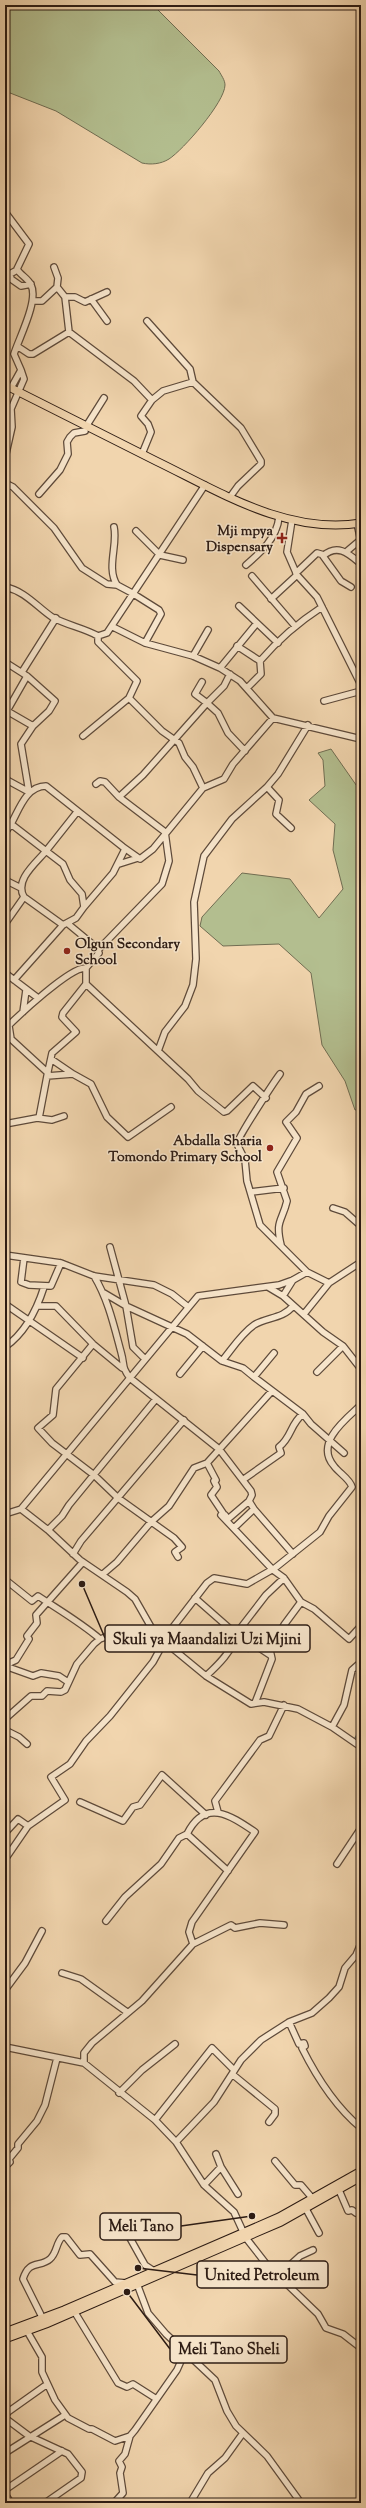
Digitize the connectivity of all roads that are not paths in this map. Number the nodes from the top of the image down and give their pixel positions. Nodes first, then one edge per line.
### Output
1 (5, 212) edge
2 (54, 267) dead end
3 (17, 270) junction
4 (8, 272) edge
5 (31, 284) junction
6 (57, 287) junction
7 (107, 292) dead end
8 (65, 296) junction
9 (91, 299) junction
10 (33, 300) junction
11 (107, 321) dead end
12 (147, 321) dead end
13 (69, 332) junction
14 (17, 346) junction
15 (21, 370) junction
16 (194, 382) junction
17 (8, 386) edge
18 (19, 392) junction
19 (104, 398) dead end
20 (152, 400) junction
21 (75, 420) junction
22 (86, 425) junction
23 (142, 454) junction
24 (5, 458) edge
25 (5, 483) edge
26 (205, 485) junction
27 (39, 494) dead end
28 (230, 498) junction
29 (279, 517) junction
30 (292, 520) junction
31 (359, 523) edge
32 (114, 527) dead end
33 (136, 531) dead end
34 (360, 541) edge
35 (346, 552) junction
36 (160, 555) junction
37 (324, 556) junction
38 (183, 560) dead end
39 (361, 564) edge
40 (246, 565) dead end
41 (297, 574) junction
42 (252, 576) dead end
43 (117, 585) junction
44 (5, 587) edge
45 (351, 587) dead end
46 (134, 594) junction
47 (271, 599) junction
48 (239, 606) dead end
49 (322, 607) junction
50 (56, 618) junction
51 (257, 623) junction
52 (295, 626) junction
53 (113, 627) junction
54 (208, 630) dead end
55 (98, 636) junction
56 (145, 643) junction
57 (278, 643) junction
58 (237, 646) junction
59 (193, 656) junction
60 (5, 662) edge
61 (260, 662) junction
62 (220, 668) junction
63 (22, 672) junction
64 (230, 674) junction
65 (27, 676) junction
66 (202, 682) dead end
67 (361, 685) edge
68 (247, 688) junction
69 (361, 691) edge
70 (129, 698) junction
71 (324, 701) dead end
72 (207, 703) junction
73 (6, 713) edge
74 (273, 718) junction
75 (308, 725) junction
76 (33, 726) junction
77 (83, 736) dead end
78 (174, 738) junction
79 (361, 739) edge
80 (245, 751) junction
81 (5, 779) edge
82 (96, 784) dead end
83 (267, 787) junction
84 (203, 788) junction
85 (29, 792) junction
86 (119, 797) junction
87 (76, 812) junction
88 (11, 824) junction
89 (291, 828) dead end
90 (165, 832) junction
91 (5, 833) edge
92 (125, 849) junction
93 (46, 851) junction
94 (138, 858) junction
95 (119, 864) junction
96 (5, 880) edge
97 (21, 888) junction
98 (24, 898) junction
99 (84, 907) junction
100 (5, 924) edge
101 (65, 924) junction
102 (98, 950) junction
103 (86, 968) junction
104 (5, 973) edge
105 (14, 980) junction
106 (86, 984) junction
107 (26, 990) junction
108 (38, 998) junction
109 (23, 1012) junction
110 (7, 1028) edge
111 (5, 1036) edge
112 (11, 1039) junction
113 (158, 1051) junction
114 (50, 1059) junction
115 (73, 1074) junction
116 (280, 1074) dead end
117 (47, 1075) junction
118 (319, 1086) dead end
119 (266, 1098) junction
120 (171, 1107) dead end
121 (64, 1116) dead end
122 (38, 1118) junction
123 (5, 1124) edge
124 (284, 1188) junction
125 (251, 1192) junction
126 (333, 1208) dead end
127 (361, 1226) edge
128 (281, 1245) junction
129 (110, 1247) dead end
130 (5, 1255) edge
131 (24, 1258) junction
132 (361, 1262) edge
133 (61, 1264) junction
134 (307, 1272) junction
135 (94, 1276) junction
136 (118, 1280) junction
137 (293, 1280) junction
138 (329, 1283) junction
139 (44, 1287) junction
140 (267, 1287) junction
141 (104, 1292) junction
142 (283, 1296) junction
143 (5, 1304) edge
144 (38, 1306) junction
145 (126, 1306) junction
146 (187, 1306) junction
147 (293, 1306) junction
148 (304, 1314) junction
149 (28, 1321) junction
150 (170, 1328) junction
151 (94, 1344) junction
152 (203, 1346) junction
153 (343, 1346) junction
154 (5, 1347) edge
155 (274, 1353) dead end
156 (83, 1358) junction
157 (145, 1359) junction
158 (222, 1361) junction
159 (122, 1368) junction
160 (361, 1369) edge
161 (318, 1372) dead end
162 (180, 1374) dead end
163 (254, 1377) junction
164 (130, 1378) junction
165 (271, 1392) junction
166 (156, 1399) junction
167 (361, 1405) edge
168 (302, 1414) junction
169 (184, 1420) junction
170 (330, 1441) junction
171 (219, 1450) junction
172 (344, 1453) dead end
173 (68, 1454) junction
174 (208, 1463) junction
175 (94, 1475) junction
176 (244, 1479) junction
177 (118, 1498) junction
178 (249, 1501) junction
179 (221, 1508) junction
180 (21, 1509) junction
181 (254, 1509) junction
182 (5, 1514) edge
183 (151, 1522) junction
184 (234, 1528) junction
185 (48, 1530) junction
186 (73, 1554) junction
187 (292, 1554) junction
188 (178, 1558) dead end
189 (83, 1562) junction
190 (272, 1570) junction
191 (104, 1574) junction
192 (284, 1578) junction
193 (5, 1583) edge
194 (195, 1598) junction
195 (47, 1601) junction
196 (301, 1602) junction
197 (361, 1630) edge
198 (120, 1632) dead end
199 (236, 1637) junction
200 (100, 1639) junction
201 (165, 1643) junction
202 (270, 1655) junction
203 (361, 1662) edge
204 (5, 1666) edge
205 (206, 1676) junction
206 (68, 1682) junction
207 (255, 1703) junction
208 (284, 1705) junction
209 (5, 1719) edge
210 (332, 1727) junction
211 (5, 1730) edge
212 (28, 1744) dead end
213 (361, 1747) edge
214 (80, 1802) dead end
215 (218, 1812) junction
216 (206, 1815) junction
217 (28, 1826) junction
218 (361, 1828) edge
219 (5, 1833) edge
220 (187, 1834) junction
221 (6, 1858) dead end
222 (337, 1864) dead end
223 (228, 1870) junction
224 (106, 1921) dead end
225 (284, 1925) dead end
226 (42, 1931) dead end
227 (361, 1943) edge
228 (193, 1944) junction
229 (62, 1973) dead end
230 (5, 1990) edge
231 (128, 2012) junction
232 (289, 2022) junction
233 (175, 2044) dead end
234 (5, 2047) edge
235 (57, 2058) junction
236 (84, 2063) junction
237 (233, 2072) junction
238 (119, 2093) junction
239 (155, 2120) junction
240 (269, 2122) dead end
241 (361, 2128) edge
242 (176, 2142) junction
243 (216, 2154) dead end
244 (274, 2161) dead end
245 (5, 2167) edge
246 (221, 2167) junction
247 (361, 2171) edge
248 (361, 2177) edge
249 (204, 2185) junction
250 (339, 2190) junction
251 (238, 2194) dead end
252 (313, 2199) junction
253 (306, 2209) junction
254 (291, 2214) junction
255 (356, 2214) dead end
256 (121, 2222) dead end
257 (319, 2233) dead end
258 (245, 2234) junction
259 (313, 2250) dead end
260 (154, 2271) junction
261 (278, 2276) junction
262 (136, 2282) junction
263 (126, 2283) junction
264 (74, 2311) junction
265 (43, 2319) junction
266 (26, 2331) junction
267 (5, 2332) edge
268 (5, 2339) edge
269 (361, 2348) edge
270 (185, 2352) junction
271 (46, 2385) junction
272 (155, 2398) junction
273 (65, 2414) junction
274 (5, 2417) edge
275 (243, 2433) junction
276 (30, 2436) junction
277 (130, 2436) junction
278 (62, 2451) junction
279 (5, 2453) edge
280 (5, 2490) edge
281 (5, 2494) edge
282 (11, 2503) edge
283 (45, 2503) edge
284 (114, 2503) edge
285 (190, 2503) edge
286 (301, 2503) edge

1 - 3 street
2 - 6 street
3 - 4 street
3 - 5 street
4 - 5 street
5 - 10 street
6 - 8 street
6 - 10 street
7 - 9 street
8 - 9 street
8 - 13 street
9 - 11 street
10 - 14 street
12 - 16 street
13 - 14 street
13 - 20 street
14 - 15 street
15 - 17 street
15 - 18 street
16 - 20 street
16 - 28 street
17 - 18 main road
18 - 21 main road
18 - 24 street
19 - 22 street
20 - 23 street
21 - 22 main road
21 - 27 street
22 - 23 main road
23 - 26 main road
25 - 43 street
26 - 28 main road
26 - 36 street
28 - 29 main road
29 - 30 main road
29 - 40 street
30 - 31 main road
30 - 41 street
31 - 34 street
32 - 43 street
33 - 36 street
34 - 35 street
35 - 37 street
35 - 39 street
36 - 38 street
36 - 46 street
37 - 41 street
37 - 45 street
41 - 47 street
41 - 49 street
42 - 47 street
43 - 46 street
44 - 50 street
46 - 53 street
46 - 56 street
47 - 52 street
48 - 51 street
49 - 52 street
49 - 67 street
50 - 55 street
50 - 63 street
51 - 57 street
51 - 58 street
52 - 57 street
53 - 55 street
53 - 56 street
54 - 59 street
55 - 70 street
56 - 59 street
57 - 61 street
58 - 61 street
58 - 62 street
59 - 62 street
60 - 63 street
61 - 68 street
62 - 64 street
63 - 65 street
64 - 68 street
64 - 72 street
65 - 73 street
65 - 76 street
66 - 72 street
68 - 74 street
69 - 71 street
70 - 77 street
70 - 78 street
72 - 78 street
72 - 80 street
73 - 76 street
74 - 75 street
74 - 80 street
75 - 79 street
75 - 83 street
76 - 85 street
78 - 84 street
78 - 86 street
80 - 84 street
81 - 85 street
82 - 86 street
83 - 89 street
83 - 113 street
84 - 90 street
85 - 87 street
85 - 88 street
86 - 90 street
87 - 92 street
87 - 93 street
88 - 91 street
88 - 93 street
90 - 94 street
90 - 102 street
92 - 94 street
92 - 95 street
93 - 97 street
93 - 99 street
94 - 95 street
95 - 99 street
96 - 97 street
97 - 98 street
98 - 100 street
98 - 101 street
99 - 101 street
101 - 102 street
101 - 105 street
102 - 103 street
103 - 106 street
103 - 108 street
104 - 105 street
105 - 107 street
106 - 113 street
106 - 114 street
107 - 108 street
107 - 109 street
108 - 109 street
109 - 110 street
110 - 112 street
111 - 112 street
112 - 117 street
113 - 119 street
114 - 115 street
114 - 117 street
115 - 117 street
115 - 120 street
116 - 119 street
117 - 122 street
118 - 124 street
119 - 125 street
121 - 122 street
122 - 123 street
124 - 125 street
124 - 128 street
125 - 128 street
126 - 127 street
128 - 134 street
129 - 136 street
130 - 131 street
131 - 133 street
131 - 139 street
132 - 138 street
133 - 135 street
133 - 139 street
134 - 137 street
134 - 138 street
135 - 136 street
135 - 141 street
136 - 145 street
136 - 146 street
137 - 140 street
137 - 142 street
138 - 148 street
139 - 144 street
140 - 142 street
140 - 146 street
141 - 145 street
141 - 159 street
142 - 147 street
143 - 149 street
144 - 149 street
144 - 151 street
145 - 150 street
145 - 157 street
146 - 150 street
147 - 148 street
147 - 158 street
148 - 153 street
149 - 154 street
149 - 156 street
150 - 152 street
150 - 157 street
151 - 156 street
151 - 159 street
152 - 158 street
152 - 162 street
153 - 160 street
153 - 161 street
155 - 163 street
156 - 173 street
157 - 164 street
158 - 163 street
159 - 164 street
163 - 165 street
164 - 166 street
164 - 173 street
165 - 168 street
165 - 171 street
166 - 169 street
166 - 175 street
167 - 170 street
168 - 170 street
168 - 176 street
169 - 171 street
169 - 177 street
170 - 172 street
170 - 187 street
171 - 174 street
171 - 176 street
173 - 175 street
173 - 180 street
174 - 179 street
174 - 183 street
175 - 177 street
175 - 185 street
176 - 178 street
177 - 183 street
177 - 186 street
178 - 179 street
178 - 181 street
179 - 184 street
180 - 182 street
180 - 185 street
181 - 184 street
181 - 187 street
183 - 188 street
183 - 191 street
184 - 190 street
185 - 186 street
186 - 189 street
187 - 190 street
189 - 191 street
189 - 195 street
190 - 192 street
190 - 194 street
191 - 201 street
192 - 196 street
192 - 199 street
193 - 195 street
194 - 199 street
194 - 201 street
195 - 200 street
195 - 204 street
196 - 197 street
196 - 202 street
198 - 200 street
199 - 202 street
199 - 205 street
200 - 206 street
201 - 205 street
201 - 217 street
202 - 207 street
203 - 210 street
204 - 206 street
205 - 207 street
206 - 209 street
207 - 208 street
208 - 210 street
208 - 215 street
210 - 213 street
211 - 212 street
214 - 216 street
215 - 216 street
215 - 223 street
216 - 220 street
217 - 219 street
217 - 221 street
218 - 222 street
220 - 223 street
220 - 224 street
223 - 228 street
225 - 228 street
226 - 230 street
227 - 232 street
228 - 231 street
229 - 231 street
231 - 236 street
232 - 237 street
232 - 241 street
233 - 238 street
234 - 235 street
235 - 236 street
235 - 245 street
236 - 238 street
237 - 239 street
237 - 240 street
237 - 242 street
238 - 239 street
239 - 242 street
242 - 249 street
243 - 246 street
244 - 252 street
246 - 249 street
246 - 251 street
247 - 252 main road
248 - 250 main road
249 - 258 street
250 - 253 main road
250 - 255 street
252 - 254 main road
253 - 254 main road
253 - 257 street
254 - 258 main road
256 - 260 street
258 - 260 main road
258 - 261 street
258 - 262 main road
259 - 261 street
260 - 262 main road
261 - 269 street
262 - 263 main road
262 - 264 main road
262 - 270 street
263 - 265 main road
263 - 265 street
264 - 266 main road
264 - 272 street
265 - 267 main road
266 - 268 main road
266 - 271 street
270 - 272 street
270 - 275 street
271 - 273 street
271 - 274 street
272 - 277 street
273 - 276 street
273 - 277 street
274 - 276 street
275 - 285 street
275 - 286 street
276 - 278 street
276 - 279 street
277 - 284 street
278 - 280 street
278 - 283 street
281 - 282 street

